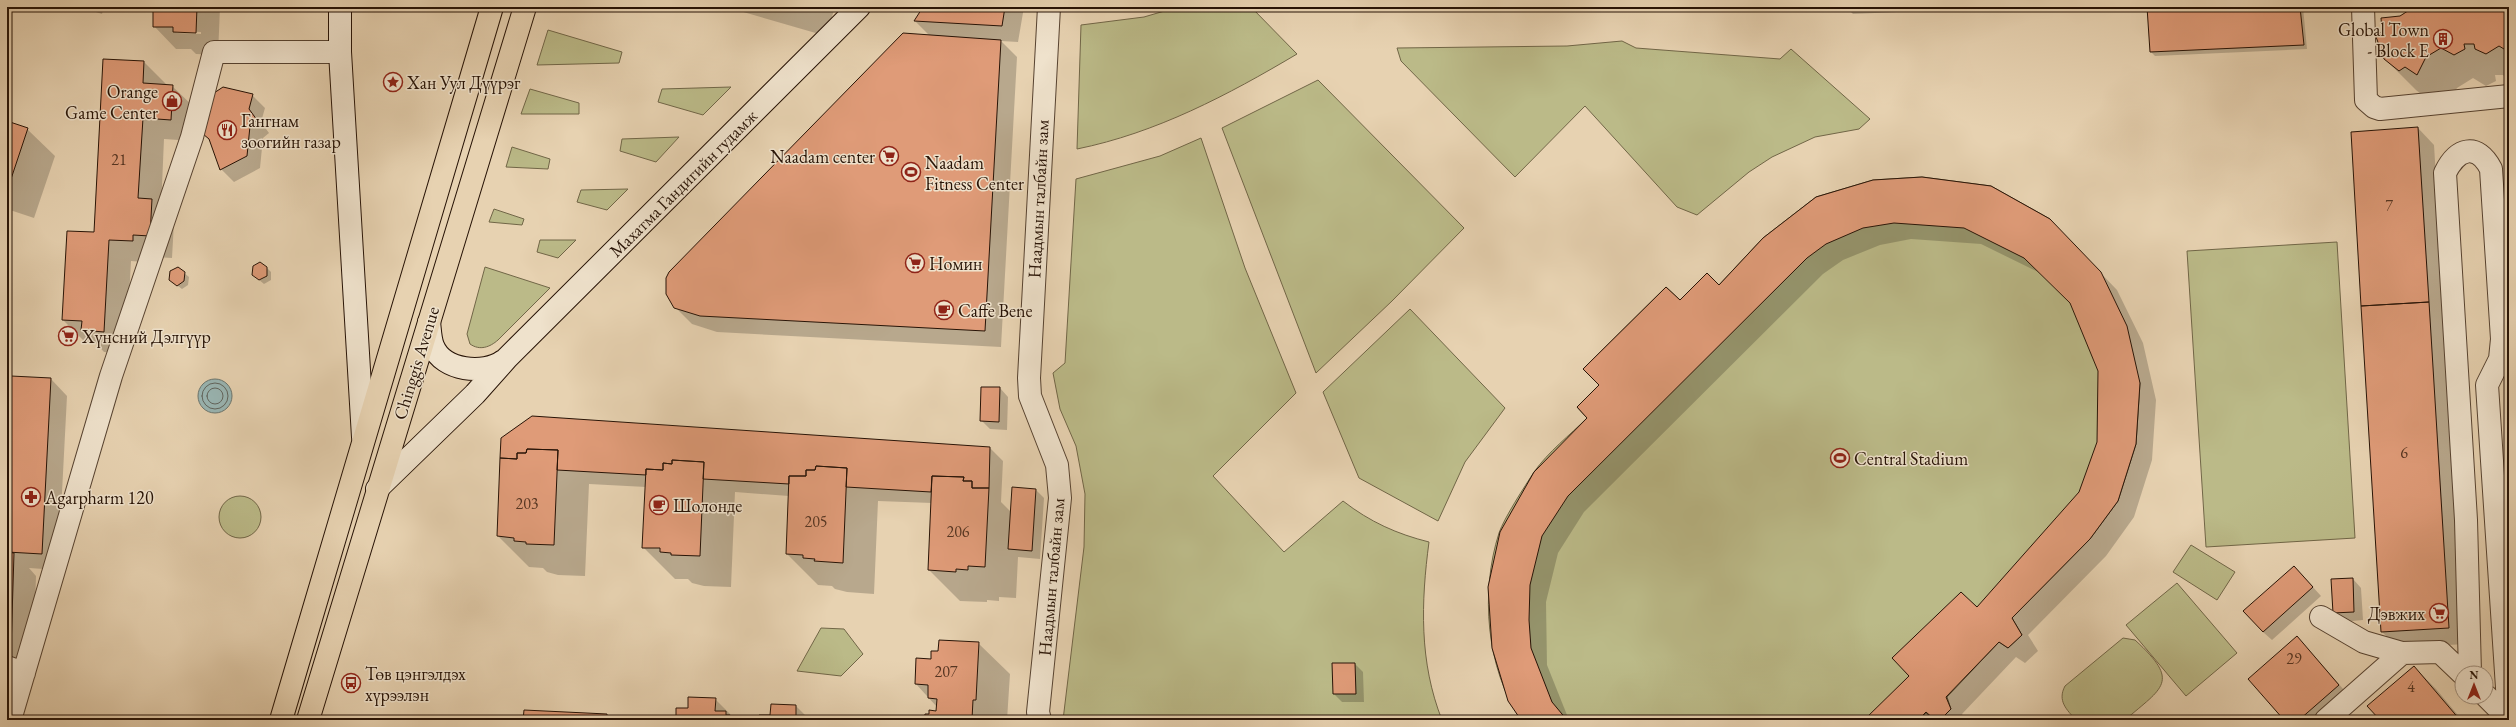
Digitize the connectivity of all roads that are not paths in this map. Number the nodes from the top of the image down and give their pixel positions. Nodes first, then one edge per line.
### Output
1 (340, 7) edge
2 (492, 7) edge
3 (525, 7) edge
4 (859, 7) edge
5 (1049, 7) edge
6 (2363, 7) edge
7 (340, 52) junction
8 (2509, 96) edge
9 (429, 322) junction
10 (507, 358) junction
11 (2458, 385) junction
12 (2487, 385) junction
13 (363, 437) junction
14 (377, 489) junction
15 (2497, 518) junction
16 (2466, 520) junction
17 (2321, 617) dead end
18 (2402, 653) junction
19 (2454, 665) edge
20 (2470, 665) edge
21 (15, 670) edge
22 (2494, 704) edge
23 (2509, 719) edge
24 (10, 720) edge
25 (280, 720) edge
26 (308, 720) edge
27 (1040, 720) edge
28 (2326, 720) edge

1 - 7 street
2 - 13 highway, Chinggis Avenue
3 - 9 highway, Chinggis Avenue
4 - 10 street, Махатма Гандигийн гудамж
5 - 27 street, Наадмын талбайн зам
6 - 8 street
7 - 13 street
7 - 21 street
9 - 10 street
9 - 14 highway, Chinggis Avenue
10 - 14 street
11 - 12 street
11 - 12 street
11 - 16 street
12 - 15 street
13 - 25 highway, Chinggis Avenue
14 - 26 highway, Chinggis Avenue
15 - 16 street
15 - 23 street
16 - 20 street
17 - 18 street
18 - 19 street
18 - 28 street
21 - 24 street
22 - 23 street

